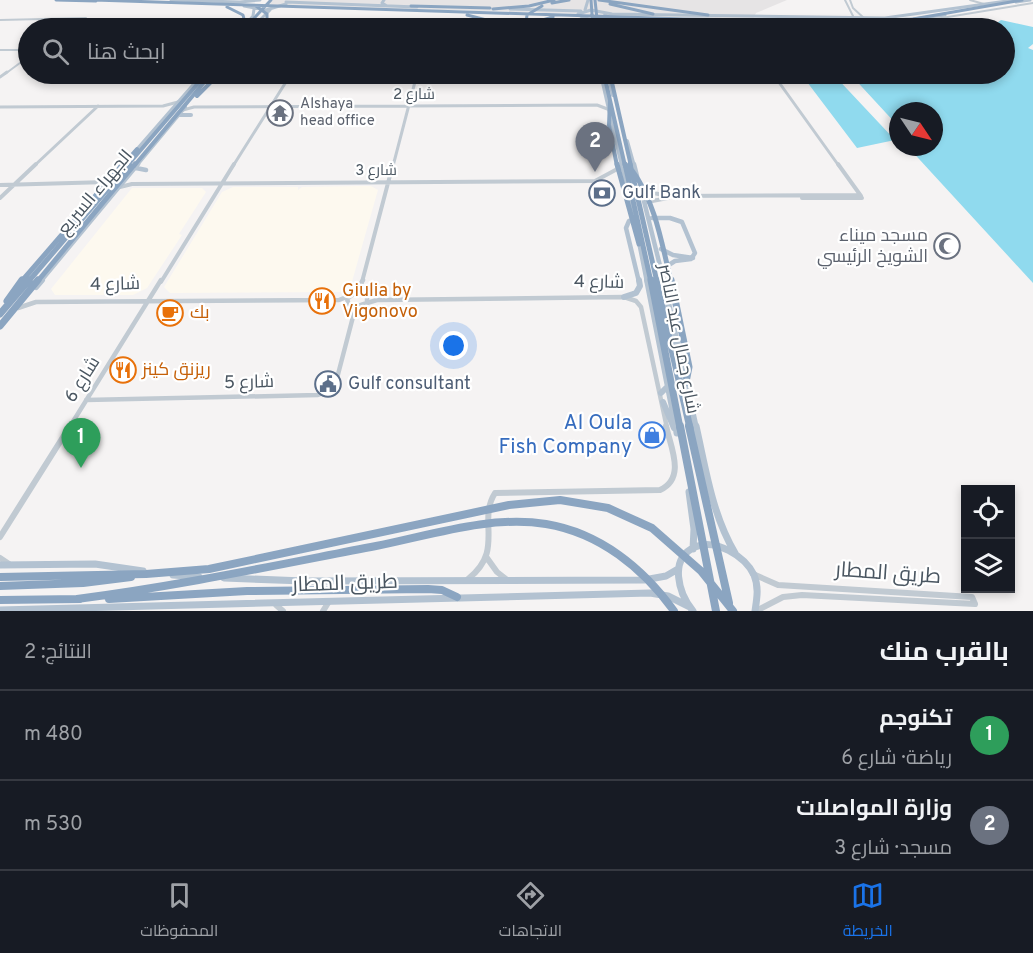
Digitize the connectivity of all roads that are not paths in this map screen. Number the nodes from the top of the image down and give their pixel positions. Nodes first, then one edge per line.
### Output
1 (56, 0) edge
2 (77, 0) edge
3 (93, 0) edge
4 (137, 0) edge
5 (171, 0) edge
6 (207, 0) edge
7 (224, 0) edge
8 (260, 0) edge
9 (273, 0) edge
10 (382, 0) edge
11 (554, 0) edge
12 (569, 0) edge
13 (589, 0) edge
14 (598, 0) edge
15 (604, 0) edge
16 (970, 0) edge
17 (1009, 0) edge
18 (1014, 0) edge
19 (1022, 0) edge
20 (1030, 0) edge
21 (215, 1) edge
22 (285, 1) edge
23 (845, 1) edge
24 (850, 1) edge
25 (154, 3) junction
26 (203, 4) junction
27 (978, 4) junction
28 (1033, 4) edge
29 (364, 6) junction
30 (253, 7) junction
31 (392, 7) junction
32 (279, 8) junction
33 (407, 8) junction
34 (467, 8) junction
35 (490, 8) junction
36 (270, 10) junction
37 (584, 10) junction
38 (440, 12) junction
39 (603, 15) junction
40 (244, 18) edge
41 (252, 18) edge
42 (255, 18) edge
43 (259, 18) edge
44 (267, 18) edge
45 (480, 18) edge
46 (527, 18) edge
47 (550, 18) edge
48 (582, 18) junction
49 (590, 18) edge
50 (598, 18) edge
51 (601, 18) edge
52 (697, 18) joint
53 (726, 18) edge
54 (769, 18) edge
55 (854, 18) joint
56 (865, 18) edge
57 (883, 18) edge
58 (903, 18) edge
59 (911, 18) edge
60 (929, 18) edge
61 (946, 18) edge
62 (0, 20) edge
63 (18, 20) edge
64 (0, 51) edge
65 (18, 53) edge
66 (18, 62) edge
67 (0, 77) edge
68 (196, 84) edge
69 (198, 84) edge
70 (204, 84) edge
71 (208, 84) edge
72 (284, 84) edge
73 (414, 84) edge
74 (608, 84) edge
75 (609, 84) edge
76 (610, 84) edge
77 (779, 84) edge
78 (609, 100) junction
79 (270, 105) junction
80 (597, 105) junction
81 (0, 106) edge
82 (98, 106) junction
83 (163, 106) junction
84 (409, 106) junction
85 (194, 107) junction
86 (182, 108) junction
87 (172, 109) junction
88 (610, 110) junction
89 (191, 115) dead end
90 (157, 130) junction
91 (622, 164) junction
92 (136, 168) junction
93 (632, 169) junction
94 (146, 170) dead end
95 (617, 170) junction
96 (624, 172) junction
97 (126, 180) junction
98 (389, 183) junction
99 (108, 184) junction
100 (132, 184) junction
101 (221, 184) junction
102 (0, 185) edge
103 (13, 185) junction
104 (120, 188) junction
105 (641, 190) junction
106 (861, 196) junction
107 (0, 198) edge
108 (644, 203) junction
109 (639, 244) junction
110 (656, 247) junction
111 (678, 258) junction
112 (634, 260) junction
113 (661, 270) junction
114 (646, 273) junction
115 (361, 286) junction
116 (356, 292) junction
117 (30, 294) junction
118 (349, 296) junction
119 (367, 297) junction
120 (624, 297) junction
121 (150, 300) junction
122 (339, 300) junction
123 (7, 301) junction
124 (36, 302) junction
125 (349, 304) junction
126 (360, 306) junction
127 (18, 308) junction
128 (0, 309) edge
129 (354, 313) junction
130 (0, 314) edge
131 (0, 327) edge
132 (686, 382) junction
133 (668, 386) junction
134 (660, 393) junction
135 (87, 400) junction
136 (667, 403) junction
137 (0, 537) edge
138 (0, 544) edge
139 (693, 549) junction
140 (735, 554) junction
141 (0, 558) edge
142 (487, 558) junction
143 (15, 564) junction
144 (0, 565) edge
145 (678, 569) junction
146 (146, 574) junction
147 (753, 574) junction
148 (0, 577) edge
149 (468, 579) junction
150 (506, 579) junction
151 (0, 586) edge
152 (457, 597) junction
153 (77, 599) junction
154 (0, 600) edge
155 (326, 607) edge
156 (280, 608) edge
157 (690, 609) edge
158 (0, 610) edge
159 (674, 611) edge
160 (716, 611) edge
161 (732, 611) edge
162 (755, 611) edge

1 - 25 highway
2 - 25 main road
3 - 26 highway
4 - 34 highway
5 - 21 main road
6 - 21 street
7 - 44 highway
8 - 21 main road
8 - 30 main road
9 - 42 highway
10 - 29 main road
10 - 31 main road
11 - 34 highway
12 - 46 highway
13 - 37 main road
13 - 49 highway
14 - 39 main road
14 - 50 highway
14 - 54 highway
15 - 52 highway
16 - 27 street
17 - 58 highway
18 - 27 main road
19 - 59 highway
20 - 60 main road
22 - 29 main road
22 - 32 main road
23 - 24 street
23 - 55 street
24 - 56 street
25 - 30 main road
26 - 30 highway
26 - 40 highway
27 - 57 main road
28 - 61 street
29 - 31 main road
30 - 33 highway
30 - 36 main road
30 - 38 highway
30 - 41 main road
31 - 33 main road
32 - 36 main road
32 - 38 main road
33 - 35 main road
33 - 39 highway
33 - 39 highway
33 - 45 highway
34 - 35 highway
34 - 39 highway
35 - 37 main road
36 - 43 main road
37 - 39 main road
37 - 48 main road
38 - 48 main road
39 - 47 highway
39 - 48 main road
39 - 51 main road
39 - 52 highway
39 - 53 main road
39 - 55 main road
62 - 63 street
64 - 65 street
66 - 67 street
68 - 90 highway, الجهراء السريع
69 - 86 main road, الجهراء السريع
70 - 86 highway, الجهراء السريع
71 - 86 highway
72 - 79 street, شارع 6
73 - 84 street
74 - 78 main road, شارع جمال عبد الناصر
75 - 93 highway, شارع جمال عبد الناصر
76 - 105 main road, شارع جمال عبد الناصر
77 - 106 street
78 - 80 street, شارع 2
78 - 88 main road, شارع جمال عبد الناصر
78 - 109 highway
78 - 160 highway, شارع جمال عبد الناصر
79 - 84 street, شارع 2
79 - 85 street, شارع 2
79 - 101 street, شارع 6
80 - 84 street, شارع 2
80 - 88 street, شارع 2
81 - 82 street
82 - 83 street
82 - 103 street
83 - 86 street, شارع 2
83 - 87 street
84 - 98 street
85 - 86 street, شارع 2
85 - 86 street
86 - 87 main road, الجهراء السريع
86 - 89 main road
86 - 92 main road, الجهراء السريع
86 - 131 highway, الجهراء السريع
87 - 99 main road, الجهراء السريع
88 - 91 main road, شارع جمال عبد الناصر
90 - 123 highway
90 - 130 highway, الجهراء السريع
91 - 95 street, شارع 3
91 - 96 main road, شارع جمال عبد الناصر
92 - 94 main road
92 - 97 main road, الجهراء السريع
93 - 132 highway
93 - 161 highway, شارع جمال عبد الناصر
95 - 96 street
95 - 98 street, شارع 3
96 - 109 main road, شارع جمال عبد الناصر
97 - 100 street
97 - 104 main road, الجهراء السريع
98 - 101 street, شارع 3
98 - 115 street
99 - 103 street
99 - 123 main road, الجهراء السريع
100 - 101 street, شارع 3
100 - 104 street, شارع 3
101 - 121 street, شارع 6
102 - 103 street
103 - 107 street
104 - 117 main road, الجهراء السريع
105 - 106 street
105 - 108 main road, شارع جمال عبد الناصر
106 - 108 street
108 - 110 main road, شارع جمال عبد الناصر
109 - 114 main road, شارع جمال عبد الناصر
110 - 111 main road
110 - 113 main road, شارع جمال عبد الناصر
111 - 112 main road
111 - 113 main road
112 - 114 main road
112 - 120 main road
113 - 132 main road, شارع جمال عبد الناصر
114 - 133 main road, شارع جمال عبد الناصر
115 - 116 street
115 - 119 street
116 - 118 street, شارع 4
116 - 119 street
117 - 124 street
117 - 127 main road, الجهراء السريع
118 - 122 street, شارع 4
118 - 125 street
119 - 120 street, شارع 4
119 - 126 street
120 - 134 street, شارع 4
121 - 122 street, شارع 4
121 - 124 street, شارع 4
121 - 135 street, شارع 6
122 - 125 street, شارع 4
123 - 128 main road, الجهراء السريع
124 - 127 street, شارع 4
125 - 126 street
125 - 129 street
126 - 129 street, شارع 5
127 - 131 main road, الجهراء السريع
129 - 135 street, شارع 5
132 - 140 main road, شارع جمال عبد الناصر
133 - 134 main road
133 - 136 main road, شارع جمال عبد الناصر
134 - 136 street, شارع 4
135 - 137 street, شارع 6
135 - 138 street, شارع 6
136 - 139 main road, شارع جمال عبد الناصر
136 - 142 street, شارع 4
139 - 140 main road
139 - 145 main road
140 - 147 main road, شارع جمال عبد الناصر
141 - 143 street
142 - 149 street
142 - 150 street
143 - 144 main road, طريق المطار
143 - 149 main road, طريق المطار
145 - 150 main road, طريق المطار
145 - 157 main road
146 - 148 highway
146 - 151 highway
146 - 161 highway
147 - 162 main road
147 - 162 street, طريق المطار
149 - 150 main road, طريق المطار
152 - 153 highway
152 - 155 main road, طريق المطار
152 - 157 main road, طريق المطار
153 - 154 highway
153 - 159 highway
155 - 156 main road, طريق المطار
156 - 158 main road, طريق المطار

